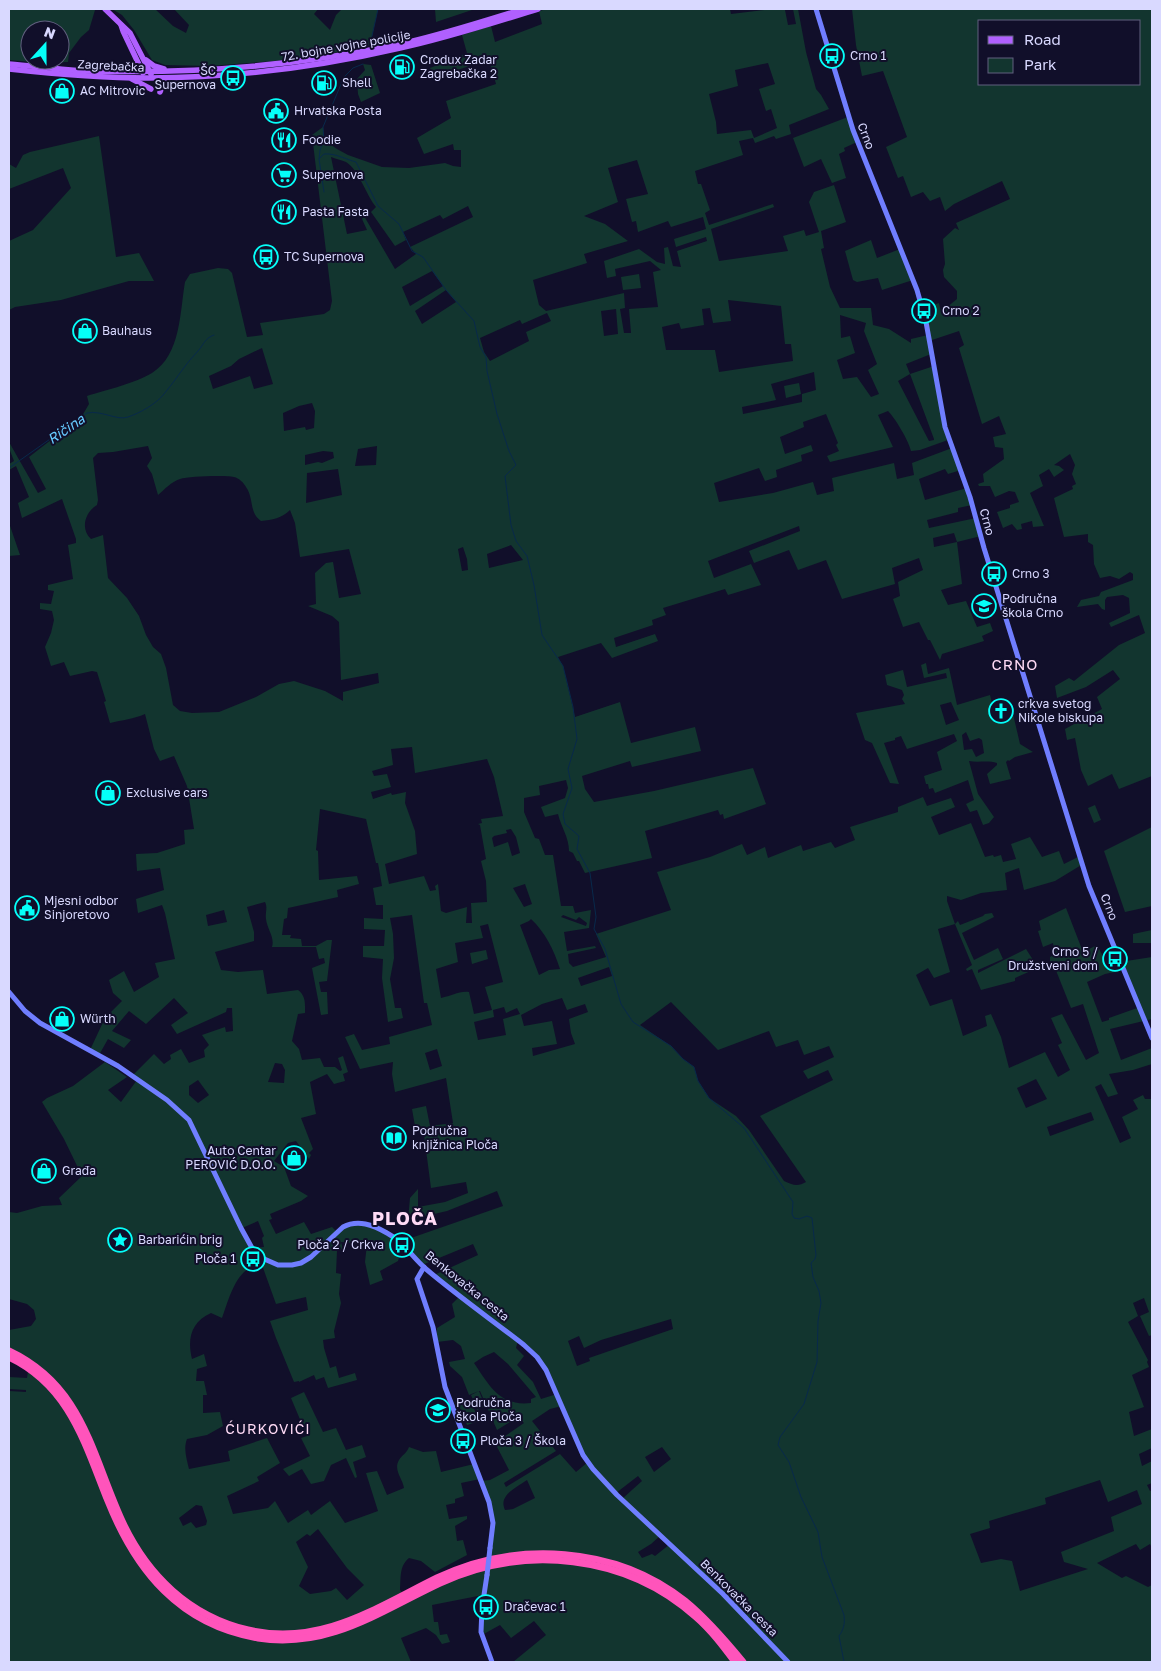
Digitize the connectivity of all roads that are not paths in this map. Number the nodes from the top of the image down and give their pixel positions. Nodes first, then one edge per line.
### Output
1 (105, 9) edge
2 (524, 9) edge
3 (538, 9) edge
4 (816, 9) edge
5 (121, 25) junction
6 (135, 54) junction
7 (143, 56) junction
8 (9, 64) edge
9 (9, 69) edge
10 (125, 71) junction
11 (142, 71) junction
12 (150, 72) junction
13 (168, 74) junction
14 (130, 77) junction
15 (145, 78) junction
16 (153, 78) junction
17 (150, 89) dead end
18 (160, 92) dead end
19 (9, 992) edge
20 (1152, 1038) edge
21 (424, 1267) junction
22 (9, 1350) edge
23 (9, 1357) edge
24 (492, 1662) edge
25 (735, 1662) edge
26 (743, 1662) edge
27 (788, 1662) edge

1 - 5 main road
2 - 13 main road, 72. bojne vojne policije
3 - 13 main road, 72. bojne vojne policije
4 - 20 street, Crno
5 - 6 main road
5 - 7 main road
6 - 10 main road
6 - 11 main road
7 - 12 main road
7 - 13 main road
8 - 10 main road, Zagrebačka
9 - 14 main road, Zagrebačka
10 - 11 main road, Zagrebačka
11 - 12 main road, Zagrebačka
11 - 15 main road
12 - 13 main road, 72. bojne vojne policije
12 - 16 main road
13 - 16 main road, 72. bojne vojne policije
13 - 18 main road
14 - 15 main road, Zagrebačka
14 - 17 main road
15 - 16 main road, Zagrebačka
19 - 21 street, Benkovačka cesta
21 - 24 street, bridge
21 - 27 street, Benkovačka cesta
22 - 26 highway
23 - 25 highway

